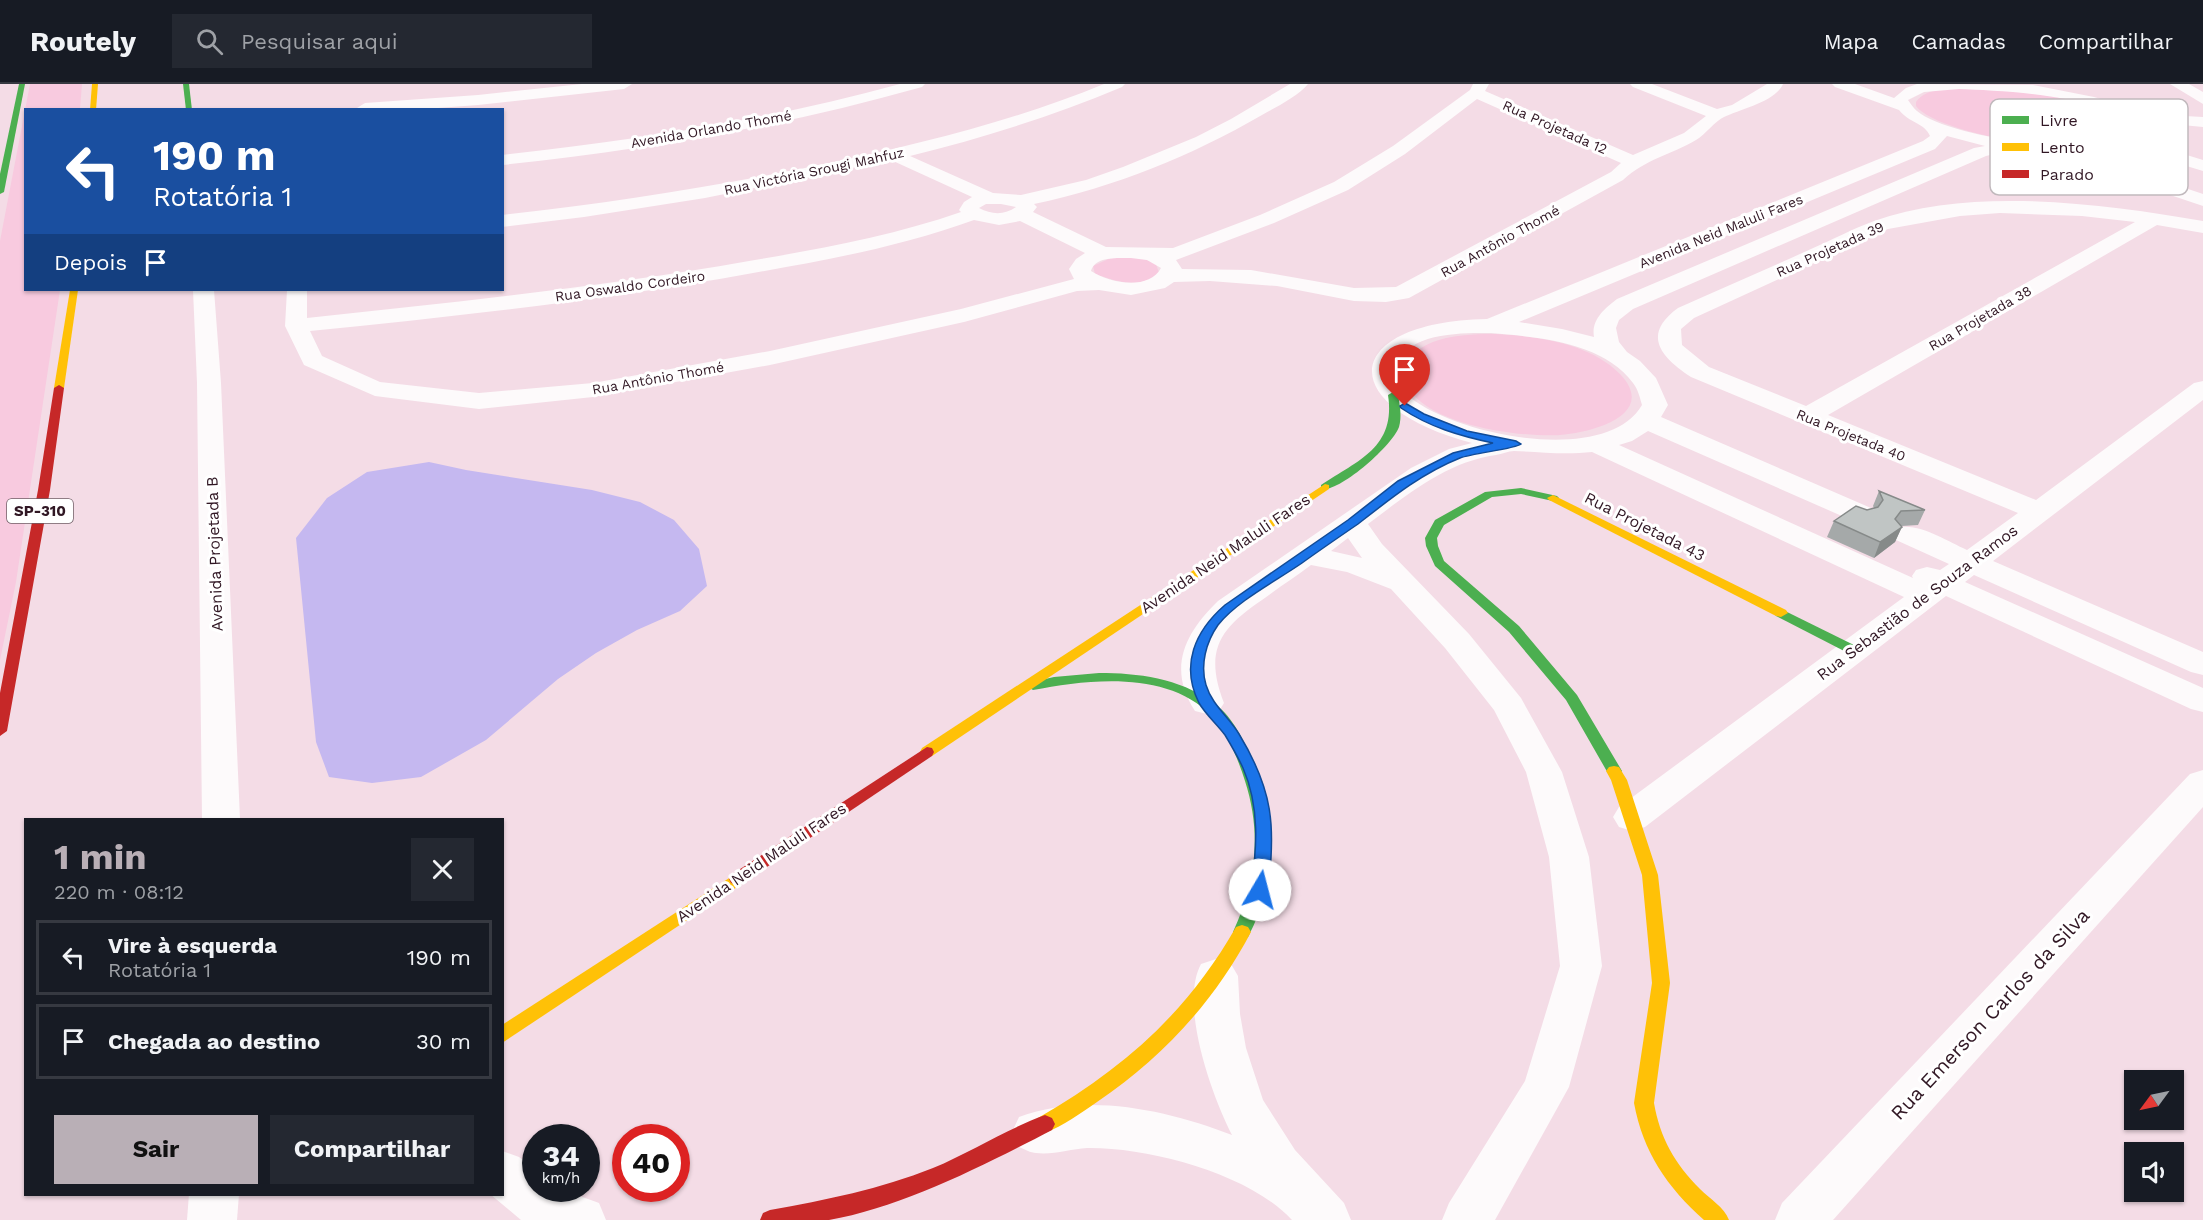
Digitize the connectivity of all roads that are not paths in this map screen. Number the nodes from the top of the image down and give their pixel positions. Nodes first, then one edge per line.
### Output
1 (22, 84) edge
2 (95, 84) edge
3 (186, 84) edge
4 (624, 84) edge
5 (884, 84) edge
6 (917, 84) edge
7 (1117, 84) edge
8 (1300, 84) edge
9 (1638, 84) edge
10 (1775, 84) edge
11 (1840, 84) edge
12 (2057, 84) edge
13 (2105, 84) edge
14 (2178, 84) edge
15 (1479, 88) edge
16 (400, 89) dead end
17 (2034, 89) junction
18 (2082, 99) edge
19 (2093, 99) edge
20 (2203, 99) edge
21 (1900, 105) junction
22 (93, 108) edge
23 (189, 108) edge
24 (366, 108) edge
25 (376, 108) edge
26 (1716, 114) junction
27 (2188, 121) edge
28 (2203, 122) edge
29 (1934, 126) junction
30 (2188, 130) edge
31 (2203, 130) edge
32 (2188, 135) edge
33 (2203, 136) edge
34 (1990, 141) edge
35 (1990, 150) edge
36 (508, 153) edge
37 (894, 155) junction
38 (2188, 161) edge
39 (1633, 162) junction
40 (2203, 166) edge
41 (0, 192) edge
42 (2188, 195) edge
43 (2203, 200) edge
44 (976, 207) junction
45 (1025, 209) junction
46 (1834, 214) junction
47 (2203, 216) edge
48 (2154, 219) junction
49 (504, 221) edge
50 (2203, 227) edge
51 (1097, 253) junction
52 (1168, 263) junction
53 (1086, 282) junction
54 (74, 291) edge
55 (203, 291) edge
56 (297, 291) edge
57 (296, 326) junction
58 (1491, 326) junction
59 (1671, 347) joint
60 (1618, 357) junction
61 (2203, 388) edge
62 (1393, 395) junction
63 (1806, 417) junction
64 (1645, 420) junction
65 (1606, 440) junction
66 (1516, 444) junction
67 (2039, 511) junction
68 (1861, 514) edge
69 (1352, 522) junction
70 (1832, 534) dead end
71 (1906, 534) dead end
72 (1879, 554) edge
73 (1305, 555) junction
74 (1971, 562) junction
75 (1403, 584) junction
76 (1935, 590) junction
77 (1853, 650) junction
78 (2203, 665) edge
79 (1020, 689) junction
80 (2203, 701) edge
81 (1207, 703) junction
82 (0, 731) edge
83 (2195, 802) edge
84 (1632, 817) junction
85 (221, 818) edge
86 (1216, 976) junction
87 (504, 1034) edge
88 (1034, 1132) junction
89 (504, 1175) edge
90 (214, 1196) edge
91 (1310, 1205) edge
92 (556, 1218) edge
93 (212, 1220) edge
94 (770, 1220) edge
95 (1467, 1220) edge
96 (1719, 1220) edge
97 (1800, 1220) edge

1 - 41 main road
2 - 22 main road
3 - 23 main road
4 - 25 street
5 - 36 street, Avenida Orlando Thomé
6 - 36 street, Avenida Orlando Thomé
7 - 37 street, Rua Victória Srougi Mahfuz
8 - 45 street
9 - 26 street
10 - 26 street, Rua Antônio Thomé
11 - 21 street
12 - 17 street
13 - 19 street
14 - 20 street
15 - 39 street, Rua Projetada 12
15 - 52 street
16 - 24 street
17 - 18 street
17 - 21 street
21 - 29 street
26 - 39 street, Rua Antônio Thomé
27 - 28 street
29 - 34 street
29 - 58 street, Avenida Neid Maluli Fares
30 - 31 street
32 - 33 street
35 - 46 street, Avenida Neid Maluli Fares
37 - 44 street
37 - 49 street, Rua Victória Srougi Mahfuz
38 - 40 street
39 - 52 street, Rua Antônio Thomé
42 - 43 street
44 - 45 street
44 - 57 street, Rua Oswaldo Cordeiro
45 - 51 street
46 - 47 street
46 - 60 street, Avenida Neid Maluli Fares
48 - 50 street, Rua Projetada 39
48 - 59 street, Rua Projetada 39
48 - 63 street, Rua Projetada 38
51 - 52 street
51 - 53 street
52 - 53 street
53 - 57 street, Rua Antônio Thomé
54 - 82 main road, SP-310
55 - 85 street, Avenida Projetada B
56 - 57 street, Rua Antônio Thomé
58 - 60 street
58 - 62 street
59 - 63 street, Rua Projetada 40
60 - 64 street
61 - 67 street, Rua Sebastião de Souza Ramos
62 - 66 street
62 - 79 main road, Avenida Neid Maluli Fares
63 - 67 street, Rua Projetada 40
64 - 65 street
64 - 68 street
65 - 66 street
65 - 70 street
65 - 76 street
66 - 69 street
67 - 74 street, Rua Sebastião de Souza Ramos
69 - 73 street
69 - 75 street
71 - 74 street
72 - 76 street
73 - 75 street
73 - 81 street
74 - 76 street, Rua Sebastião de Souza Ramos
74 - 78 street
75 - 95 street
76 - 77 street, Rua Sebastião de Souza Ramos
76 - 80 street
77 - 84 street, Rua Sebastião de Souza Ramos
77 - 84 main road, Rua Projetada 43
79 - 81 main road, Avenida Neid Maluli Fares
79 - 87 main road, Avenida Neid Maluli Fares
81 - 86 main road
83 - 97 street, Rua Emerson Carlos da Silva
84 - 96 main road
86 - 88 main road
86 - 91 street
88 - 91 street
88 - 94 main road
89 - 92 street
90 - 93 street

